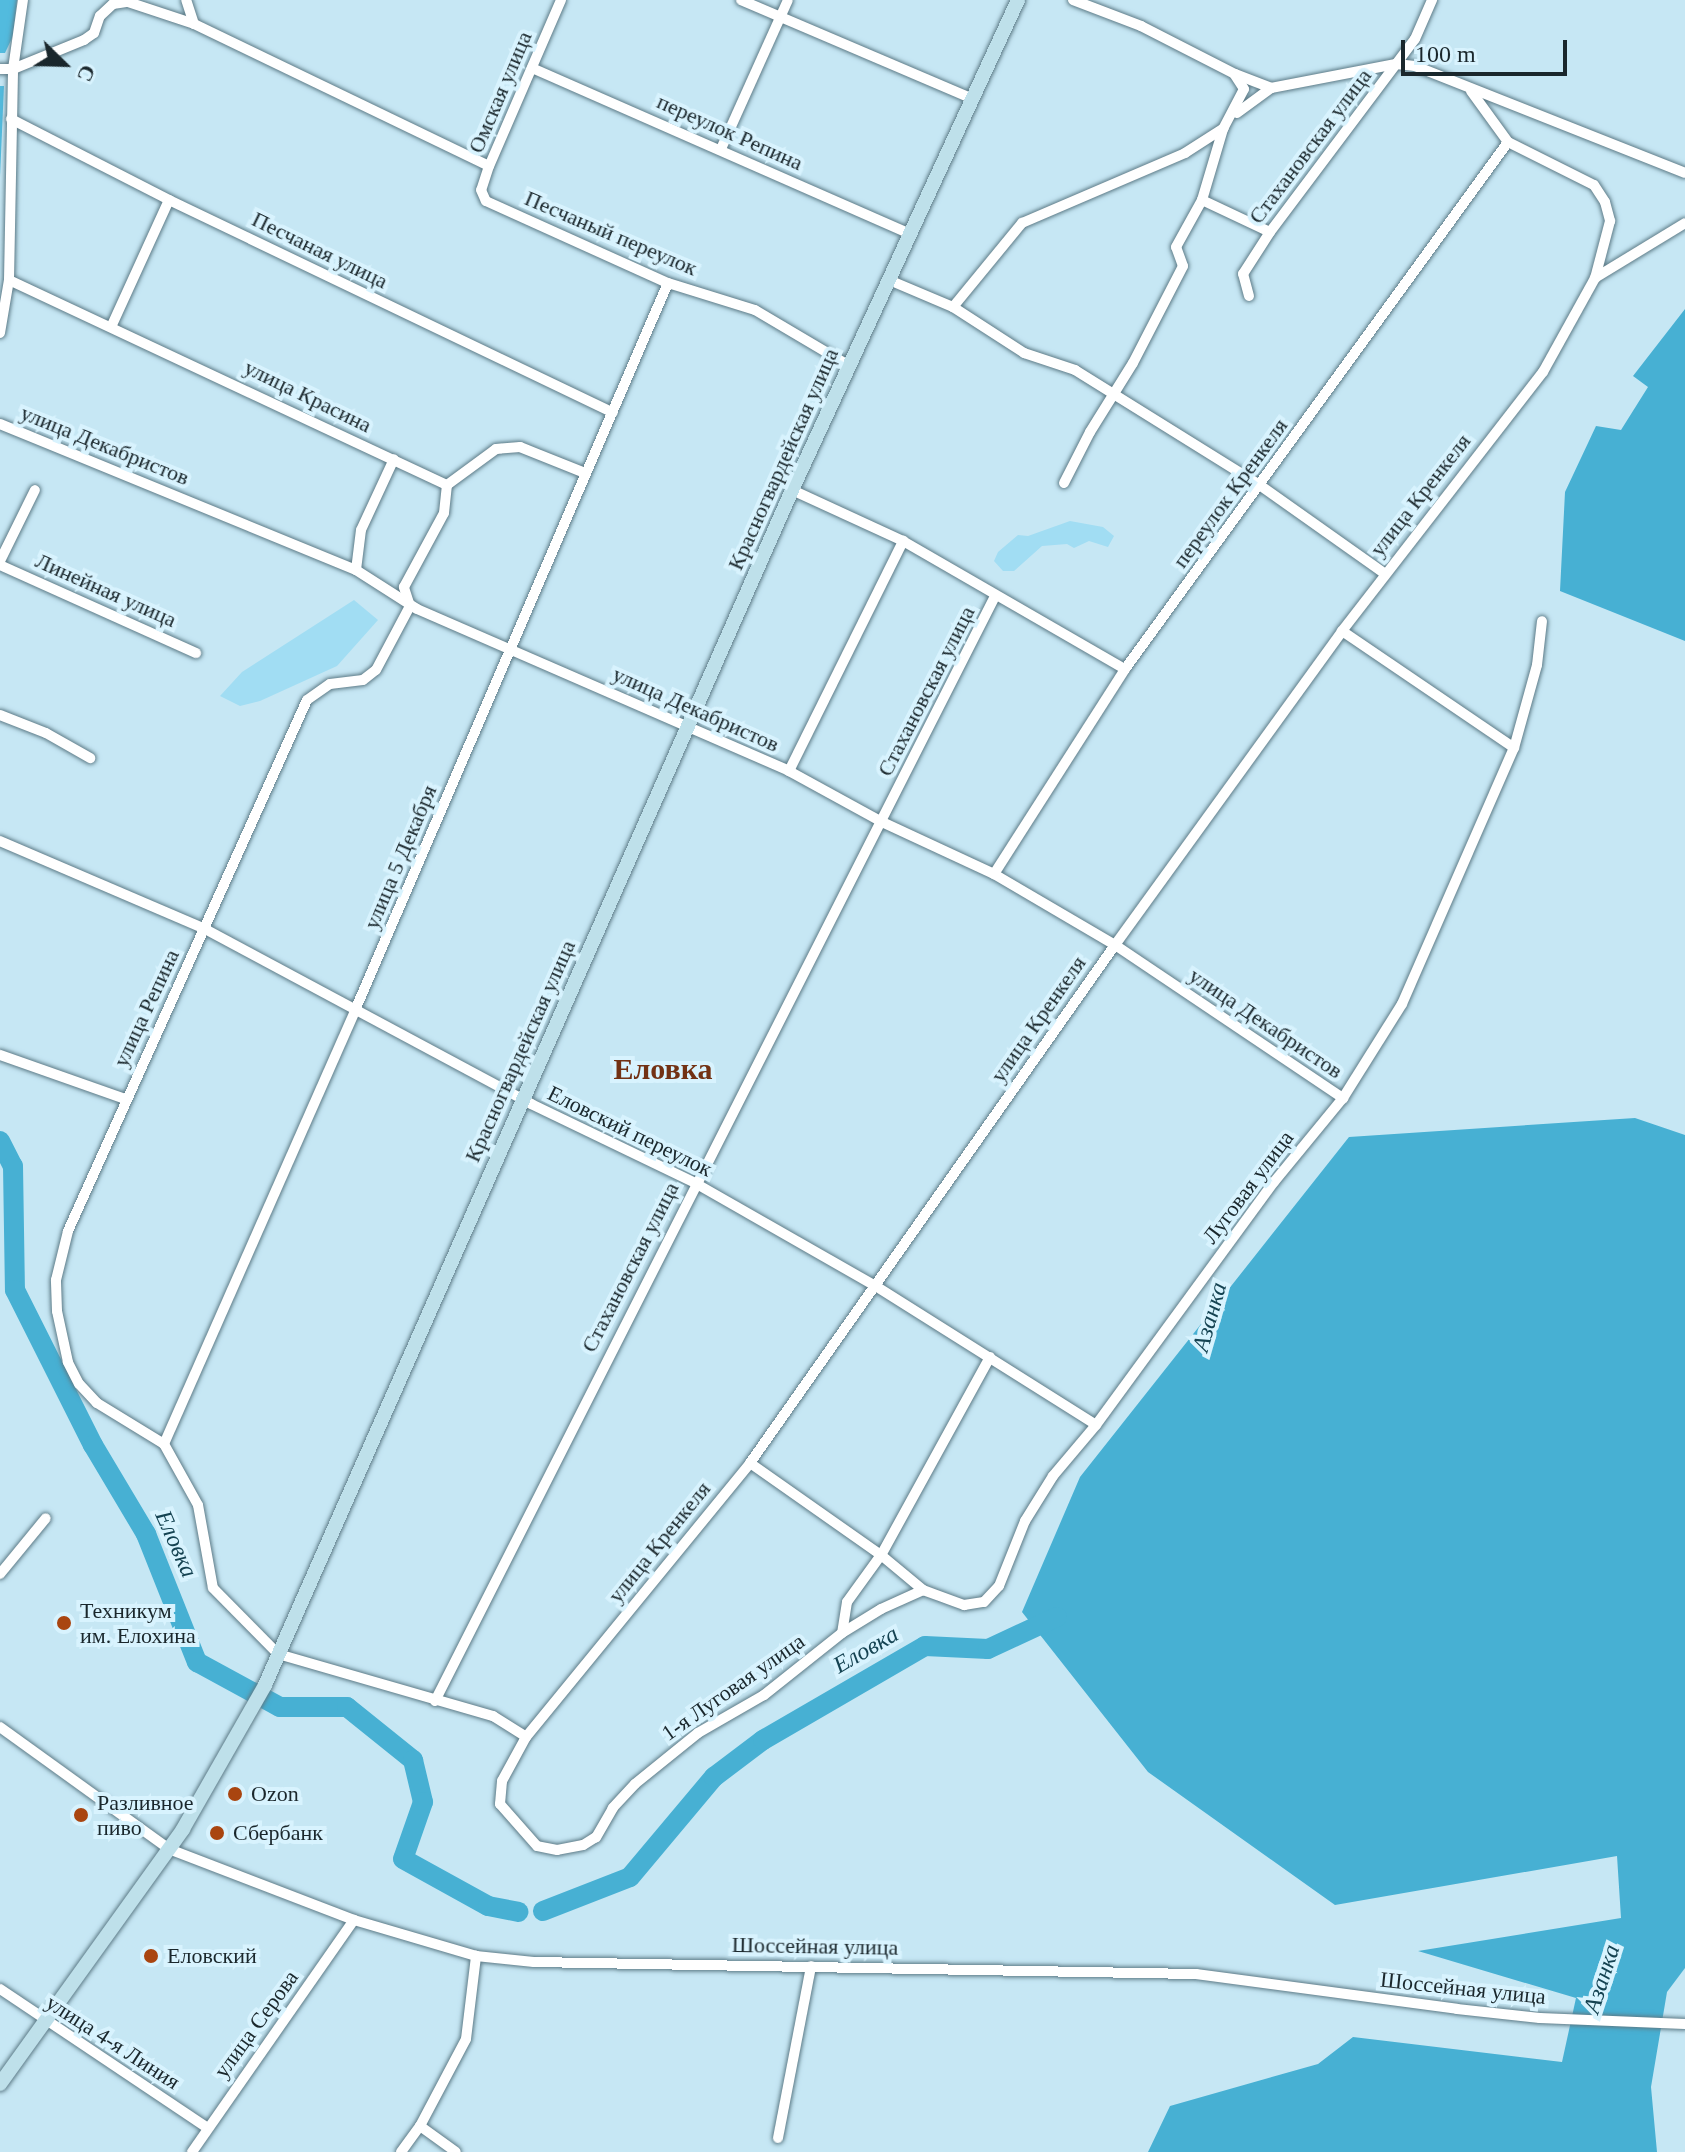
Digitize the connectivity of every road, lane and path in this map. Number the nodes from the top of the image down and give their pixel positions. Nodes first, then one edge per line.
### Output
1 (23, 0) edge
2 (186, 0) edge
3 (561, 0) edge
4 (741, 0) edge
5 (788, 0) edge
6 (1018, 0) edge
7 (1073, 0) edge
8 (1432, 0) edge
9 (781, 16) junction
10 (194, 24) junction
11 (1396, 64) junction
12 (532, 68) junction
13 (0, 69) edge
14 (13, 69) junction
15 (1235, 74) junction
16 (1271, 88) junction
17 (1469, 90) junction
18 (973, 99) junction
19 (11, 119) junction
20 (1223, 129) junction
21 (1508, 142) junction
22 (721, 149) junction
23 (489, 166) junction
24 (1685, 173) edge
25 (169, 200) junction
26 (1202, 200) junction
27 (486, 201) joint
28 (1685, 223) edge
29 (1270, 232) junction
30 (911, 234) junction
31 (1595, 278) junction
32 (9, 280) junction
33 (889, 280) junction
34 (668, 283) junction
35 (1249, 296) dead end
36 (953, 307) junction
37 (112, 325) junction
38 (0, 333) edge
39 (848, 365) junction
40 (1115, 394) junction
41 (613, 413) junction
42 (0, 424) edge
43 (394, 459) junction
44 (585, 473) junction
45 (1064, 483) dead end
46 (447, 485) junction
47 (1261, 486) junction
48 (35, 490) dead end
49 (792, 490) junction
50 (903, 541) junction
51 (0, 563) edge
52 (356, 570) junction
53 (1384, 573) junction
54 (995, 596) junction
55 (410, 606) junction
56 (1542, 621) dead end
57 (1342, 631) junction
58 (511, 651) junction
59 (196, 653) dead end
60 (1125, 669) junction
61 (0, 715) edge
62 (688, 727) junction
63 (1514, 748) junction
64 (90, 758) dead end
65 (789, 771) junction
66 (882, 822) junction
67 (0, 841) edge
68 (994, 874) junction
69 (205, 929) junction
70 (1115, 945) junction
71 (356, 1008) junction
72 (0, 1055) edge
73 (1343, 1098) junction
74 (125, 1099) junction
75 (522, 1099) junction
76 (695, 1183) junction
77 (874, 1285) junction
78 (990, 1357) junction
79 (1096, 1425) junction
80 (164, 1444) junction
81 (750, 1463) junction
82 (46, 1518) dead end
83 (881, 1555) junction
84 (0, 1574) edge
85 (923, 1590) junction
86 (842, 1633) junction
87 (278, 1654) junction
88 (435, 1701) junction
89 (0, 1727) edge
90 (526, 1737) junction
91 (169, 1849) junction
92 (557, 1850) joint
93 (354, 1920) junction
94 (476, 1956) junction
95 (811, 1966) junction
96 (0, 1989) edge
97 (45, 2022) junction
98 (1685, 2024) edge
99 (0, 2084) edge
100 (420, 2126) junction
101 (206, 2127) junction
102 (778, 2138) dead end
103 (192, 2152) edge
104 (401, 2152) edge
105 (456, 2152) edge

1 - 14 street
2 - 10 street
3 - 12 street, Омская улица
4 - 9 street
5 - 9 street
6 - 18 main road, Красногвардейская улица
7 - 15 street
8 - 11 street, Стахановская улица
9 - 18 street
9 - 22 street
10 - 14 street
10 - 23 street
11 - 16 street
11 - 17 street
11 - 29 street, Стахановская улица
12 - 22 street, переулок Репина
12 - 23 street, Омская улица
13 - 14 street
14 - 19 street
15 - 16 street
15 - 20 street
16 - 20 street
17 - 21 street
17 - 24 street
18 - 30 main road, Красногвардейская улица
19 - 25 street, Песчаная улица
19 - 32 street
20 - 26 street
20 - 36 street
21 - 31 street
21 - 47 street, переулок Кренкеля
22 - 30 street, переулок Репина
23 - 27 street, Омская улица
25 - 37 street
25 - 41 street, Песчаная улица
26 - 29 street
26 - 40 street
27 - 34 street, Песчаный переулок
28 - 31 street, улица Кренкеля
29 - 35 street, Стахановская улица
30 - 33 main road, Красногвардейская улица
31 - 53 street, улица Кренкеля
32 - 37 street, улица Красина
32 - 38 street
33 - 36 street
33 - 39 main road, Красногвардейская улица
34 - 39 street, Песчаный переулок
34 - 41 street, улица 5 Декабря
36 - 40 street
37 - 43 street, улица Красина
39 - 49 main road, Красногвардейская улица
40 - 45 street
40 - 47 street
41 - 44 street, улица 5 Декабря
42 - 52 street, улица Декабристов
43 - 46 street, улица Красина
43 - 52 street
44 - 46 street
44 - 58 street, улица 5 Декабря
46 - 55 street
47 - 53 street
47 - 60 street, переулок Кренкеля
48 - 51 street
49 - 50 street
49 - 62 main road, Красногвардейская улица
50 - 54 street
50 - 65 street
51 - 59 street, Линейная улица
52 - 55 street, улица Декабристов
53 - 57 street, улица Кренкеля
54 - 60 street
54 - 66 street, Стахановская улица
55 - 58 street, улица Декабристов
55 - 69 street, улица Репина
56 - 63 street, Луговая улица
57 - 63 street
57 - 70 street, улица Кренкеля
58 - 62 street, улица Декабристов
58 - 71 street, улица 5 Декабря
60 - 68 street, переулок Кренкеля
61 - 64 street
62 - 65 street, улица Декабристов
62 - 75 main road, Красногвардейская улица
63 - 73 street, Луговая улица
65 - 66 street, улица Декабристов
66 - 68 street, улица Декабристов
66 - 76 street, Стахановская улица
67 - 69 street, Еловский переулок
68 - 70 street, улица Декабристов
69 - 71 street, Еловский переулок
69 - 74 street, улица Репина
70 - 73 street, улица Декабристов
70 - 77 street, улица Кренкеля
71 - 75 street, Еловский переулок
71 - 80 street, улица 5 Декабря
72 - 74 street
73 - 79 street, Луговая улица
74 - 80 street, улица Репина
75 - 76 street, Еловский переулок
75 - 87 main road, Красногвардейская улица
76 - 77 street, Еловский переулок
76 - 88 street, Стахановская улица
77 - 78 street, Еловский переулок
77 - 81 street, улица Кренкеля
78 - 79 street, Еловский переулок
78 - 83 street
79 - 85 street, Луговая улица
80 - 87 street
81 - 83 street
81 - 90 street, улица Кренкеля
82 - 84 street
83 - 85 street
83 - 86 street
85 - 86 street
86 - 92 street, 1-я Луговая улица
87 - 88 street
87 - 91 main road, Красногвардейская улица
88 - 90 street
89 - 91 street, Шоссейная улица
90 - 92 street, улица Кренкеля
91 - 93 street, Шоссейная улица
91 - 97 main road, Красногвардейская улица
93 - 94 street, Шоссейная улица
93 - 101 street, улица Серова
94 - 95 street, Шоссейная улица
94 - 100 street
95 - 98 street, Шоссейная улица
95 - 102 street
96 - 97 street, улица 4-я Линия
97 - 99 main road, Красногвардейская улица
97 - 101 street, улица 4-я Линия
100 - 104 street
100 - 105 street
101 - 103 street, улица Серова

